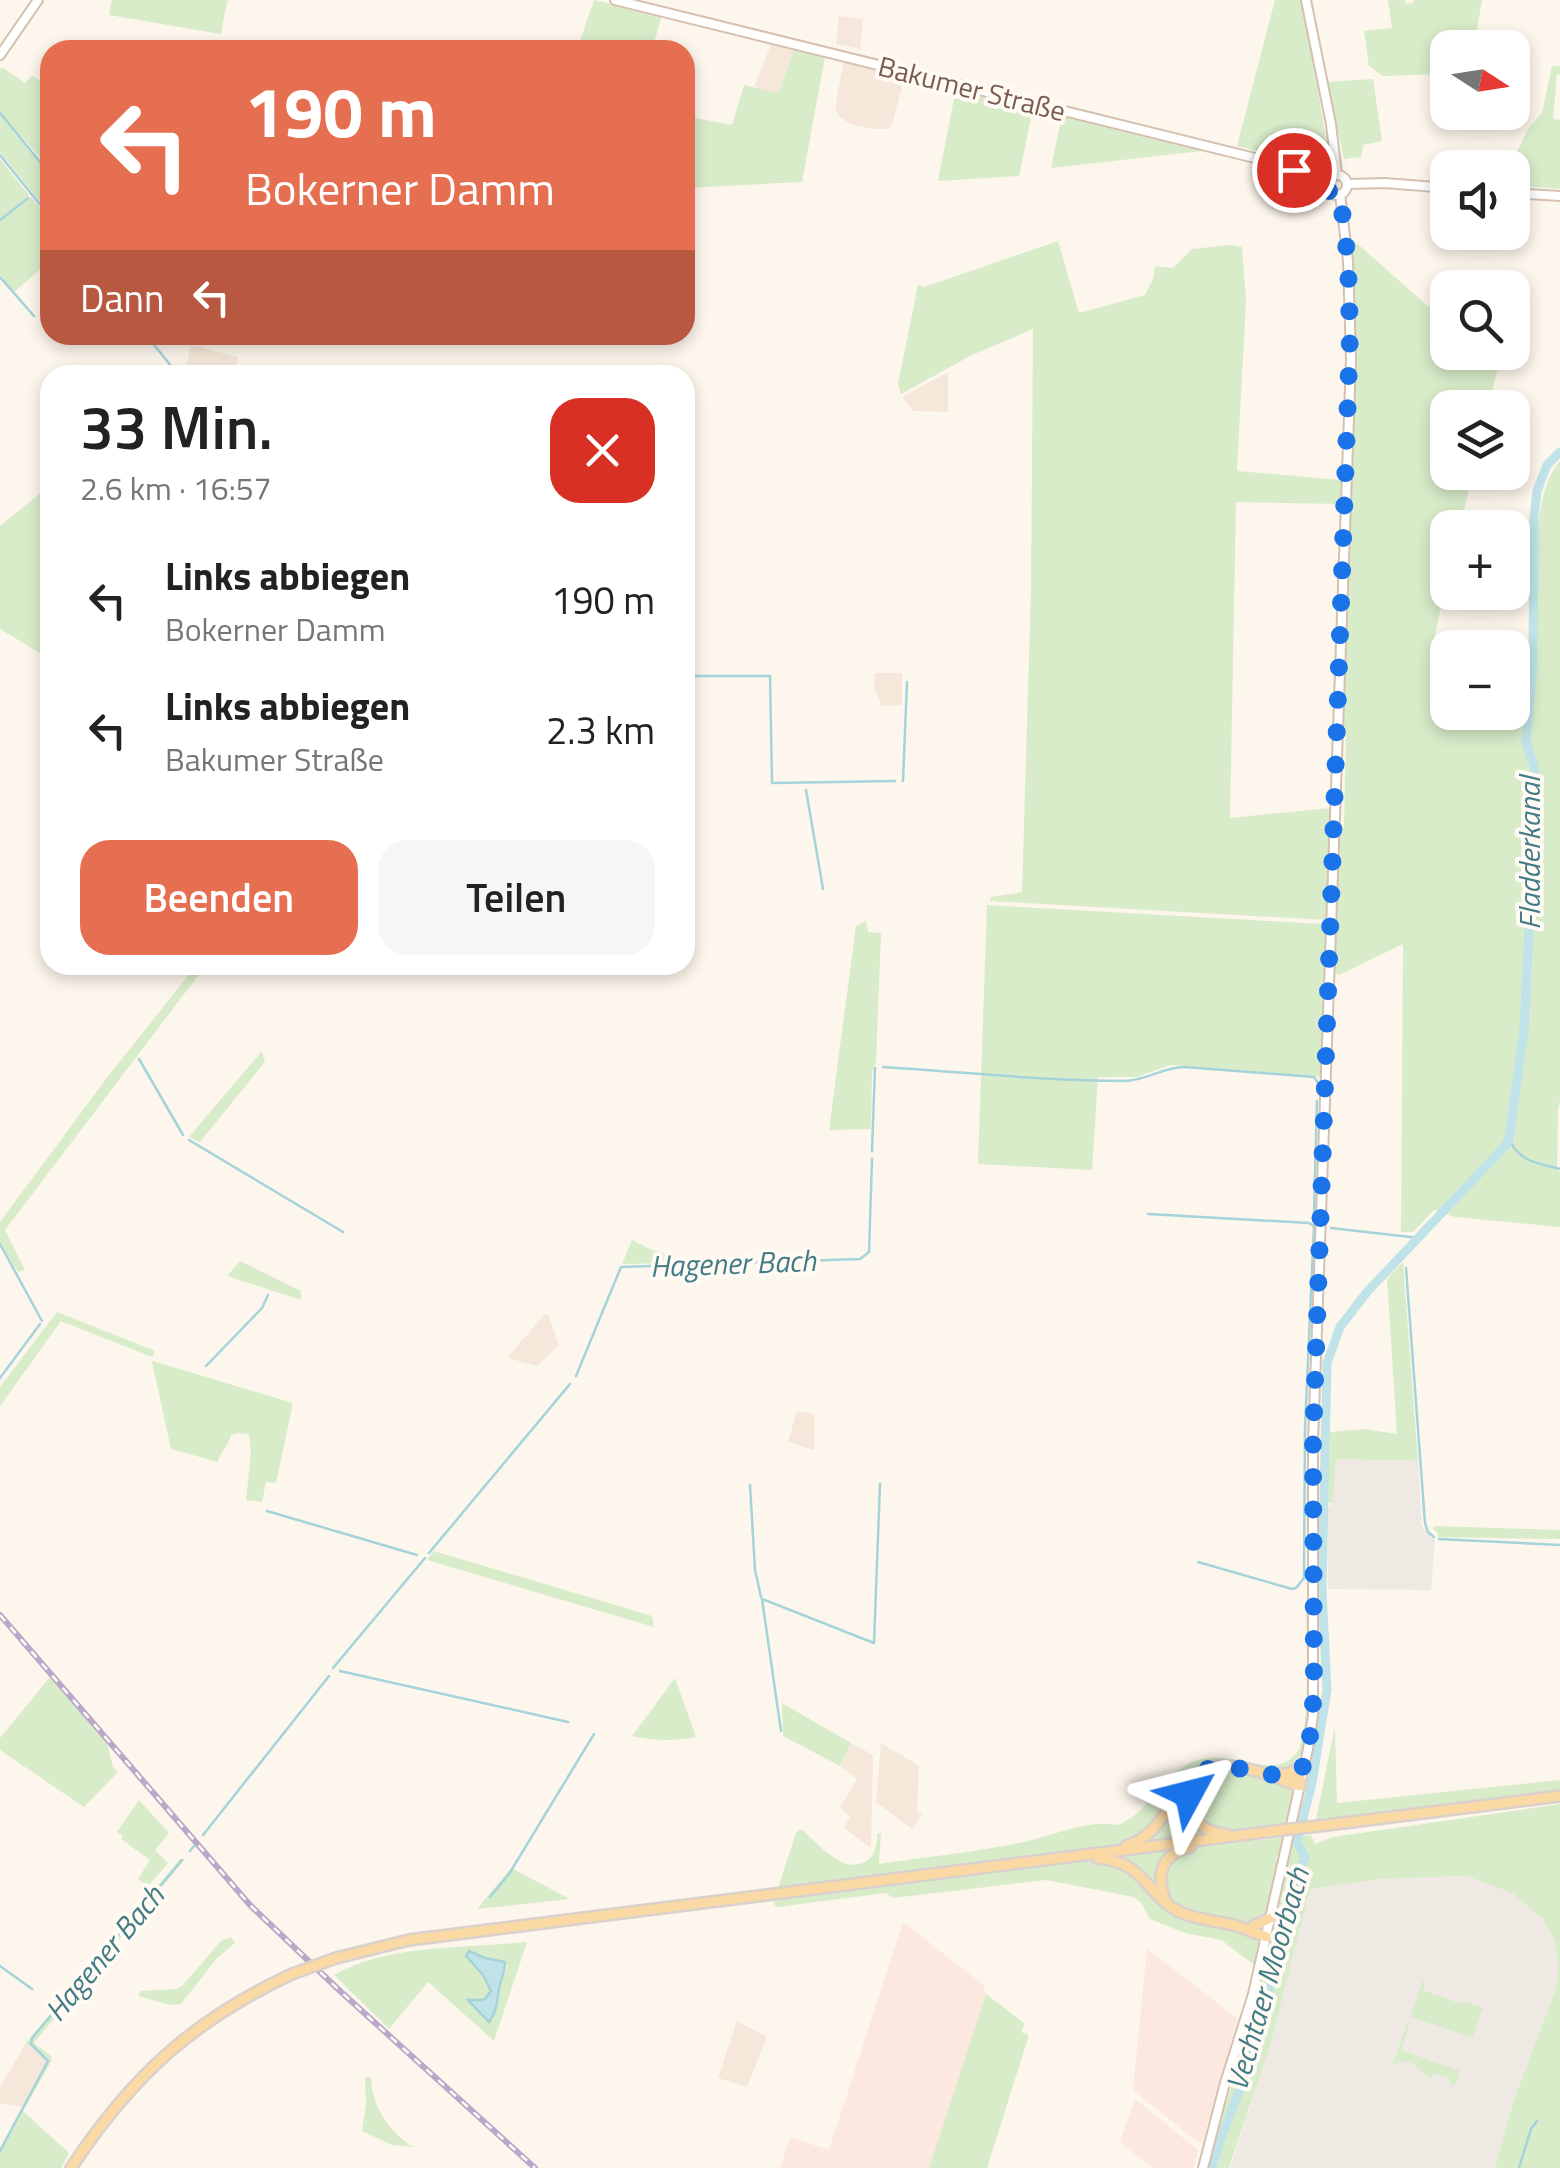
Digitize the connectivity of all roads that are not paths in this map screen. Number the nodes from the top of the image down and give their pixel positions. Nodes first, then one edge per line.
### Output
1 (38, 0) edge
2 (615, 0) edge
3 (1306, 0) edge
4 (0, 55) edge
5 (1337, 175) junction
6 (1327, 182) junction
7 (1346, 184) junction
8 (1430, 187) edge
9 (1340, 194) junction
10 (1530, 194) edge
11 (1560, 196) edge
12 (1304, 1766) junction
13 (1205, 1770) junction
14 (1270, 1774) junction
15 (1288, 1774) junction
16 (1300, 1783) junction
17 (1560, 1796) edge
18 (1260, 1833) junction
19 (1230, 1837) junction
20 (1085, 1856) junction
21 (1064, 1858) junction
22 (1166, 1902) junction
23 (1271, 1918) junction
24 (1239, 1926) junction
25 (1253, 1926) junction
26 (1267, 1934) junction
27 (71, 2168) edge
28 (1203, 2168) edge

1 - 4 main road
2 - 6 main road, Bakumer Straße
3 - 5 main road
5 - 6 main road
5 - 7 main road
6 - 9 main road
7 - 8 main road
7 - 9 main road
9 - 12 main road
10 - 11 main road
12 - 15 main road
12 - 16 main road
13 - 14 main road
13 - 18 main road
13 - 20 main road
14 - 15 main road
14 - 16 main road
15 - 16 main road
16 - 23 main road
17 - 18 main road, bridge
18 - 19 main road
19 - 20 main road
19 - 22 main road
20 - 21 main road
21 - 22 main road
21 - 27 main road, bridge
22 - 24 main road
23 - 25 main road
23 - 26 main road
24 - 25 main road
24 - 26 main road
25 - 26 main road
26 - 28 main road

